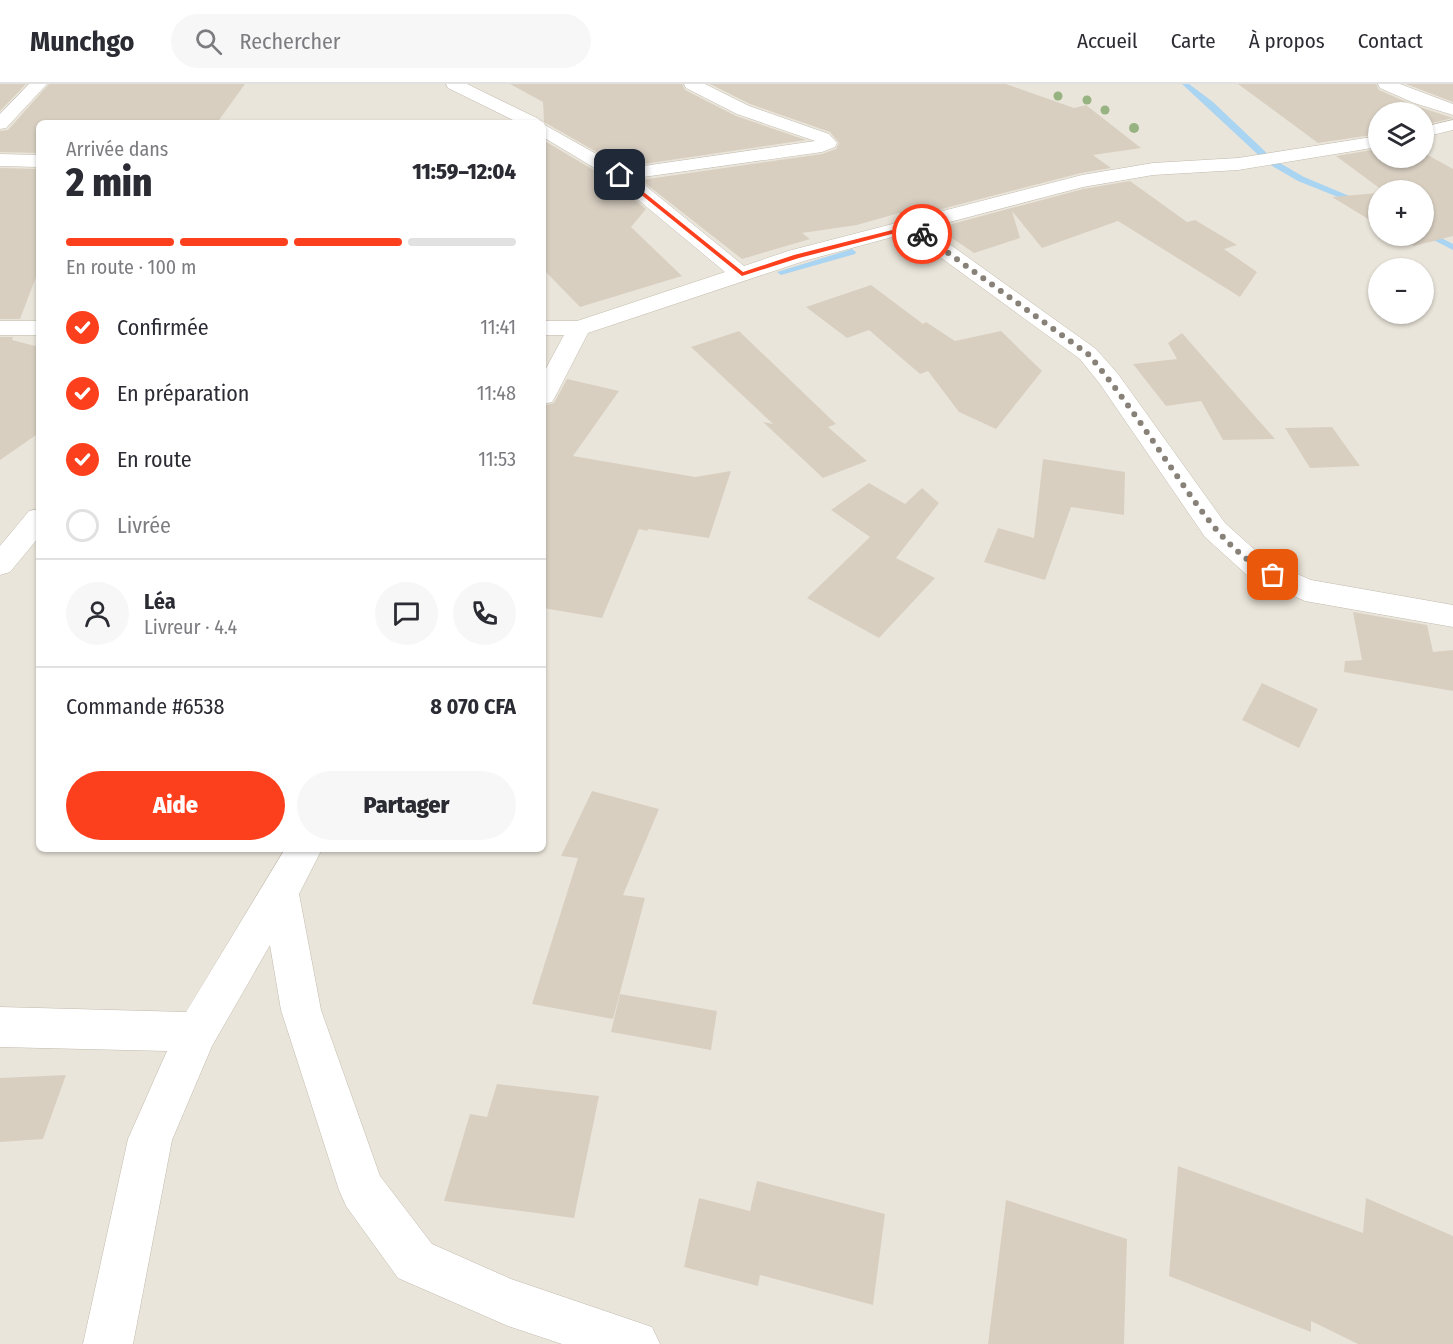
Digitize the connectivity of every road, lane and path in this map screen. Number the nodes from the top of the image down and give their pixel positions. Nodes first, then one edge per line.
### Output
1 (39, 84) edge
2 (454, 84) edge
3 (692, 84) edge
4 (1386, 84) edge
5 (1453, 110) edge
6 (527, 120) edge
7 (0, 124) edge
8 (1453, 125) edge
9 (1434, 130) edge
10 (546, 131) edge
11 (1368, 143) edge
12 (0, 160) edge
13 (36, 161) edge
14 (620, 175) junction
15 (912, 227) junction
16 (742, 274) junction
17 (0, 327) edge
18 (36, 328) edge
19 (546, 328) edge
20 (579, 328) junction
21 (546, 391) edge
22 (36, 522) edge
23 (0, 565) edge
24 (1453, 616) edge
25 (302, 852) edge
26 (280, 893) junction
27 (0, 1027) edge
28 (197, 1032) junction
29 (108, 1344) edge
30 (635, 1344) edge

1 - 7 street
2 - 6 street
3 - 14 street
4 - 5 street
8 - 9 street
10 - 14 street
11 - 15 street
12 - 13 street
14 - 16 street
15 - 16 street
15 - 24 street
16 - 20 street
17 - 18 street
19 - 20 street
20 - 21 street
22 - 23 street
25 - 26 street
26 - 28 street
26 - 30 street
27 - 28 street
28 - 29 street

